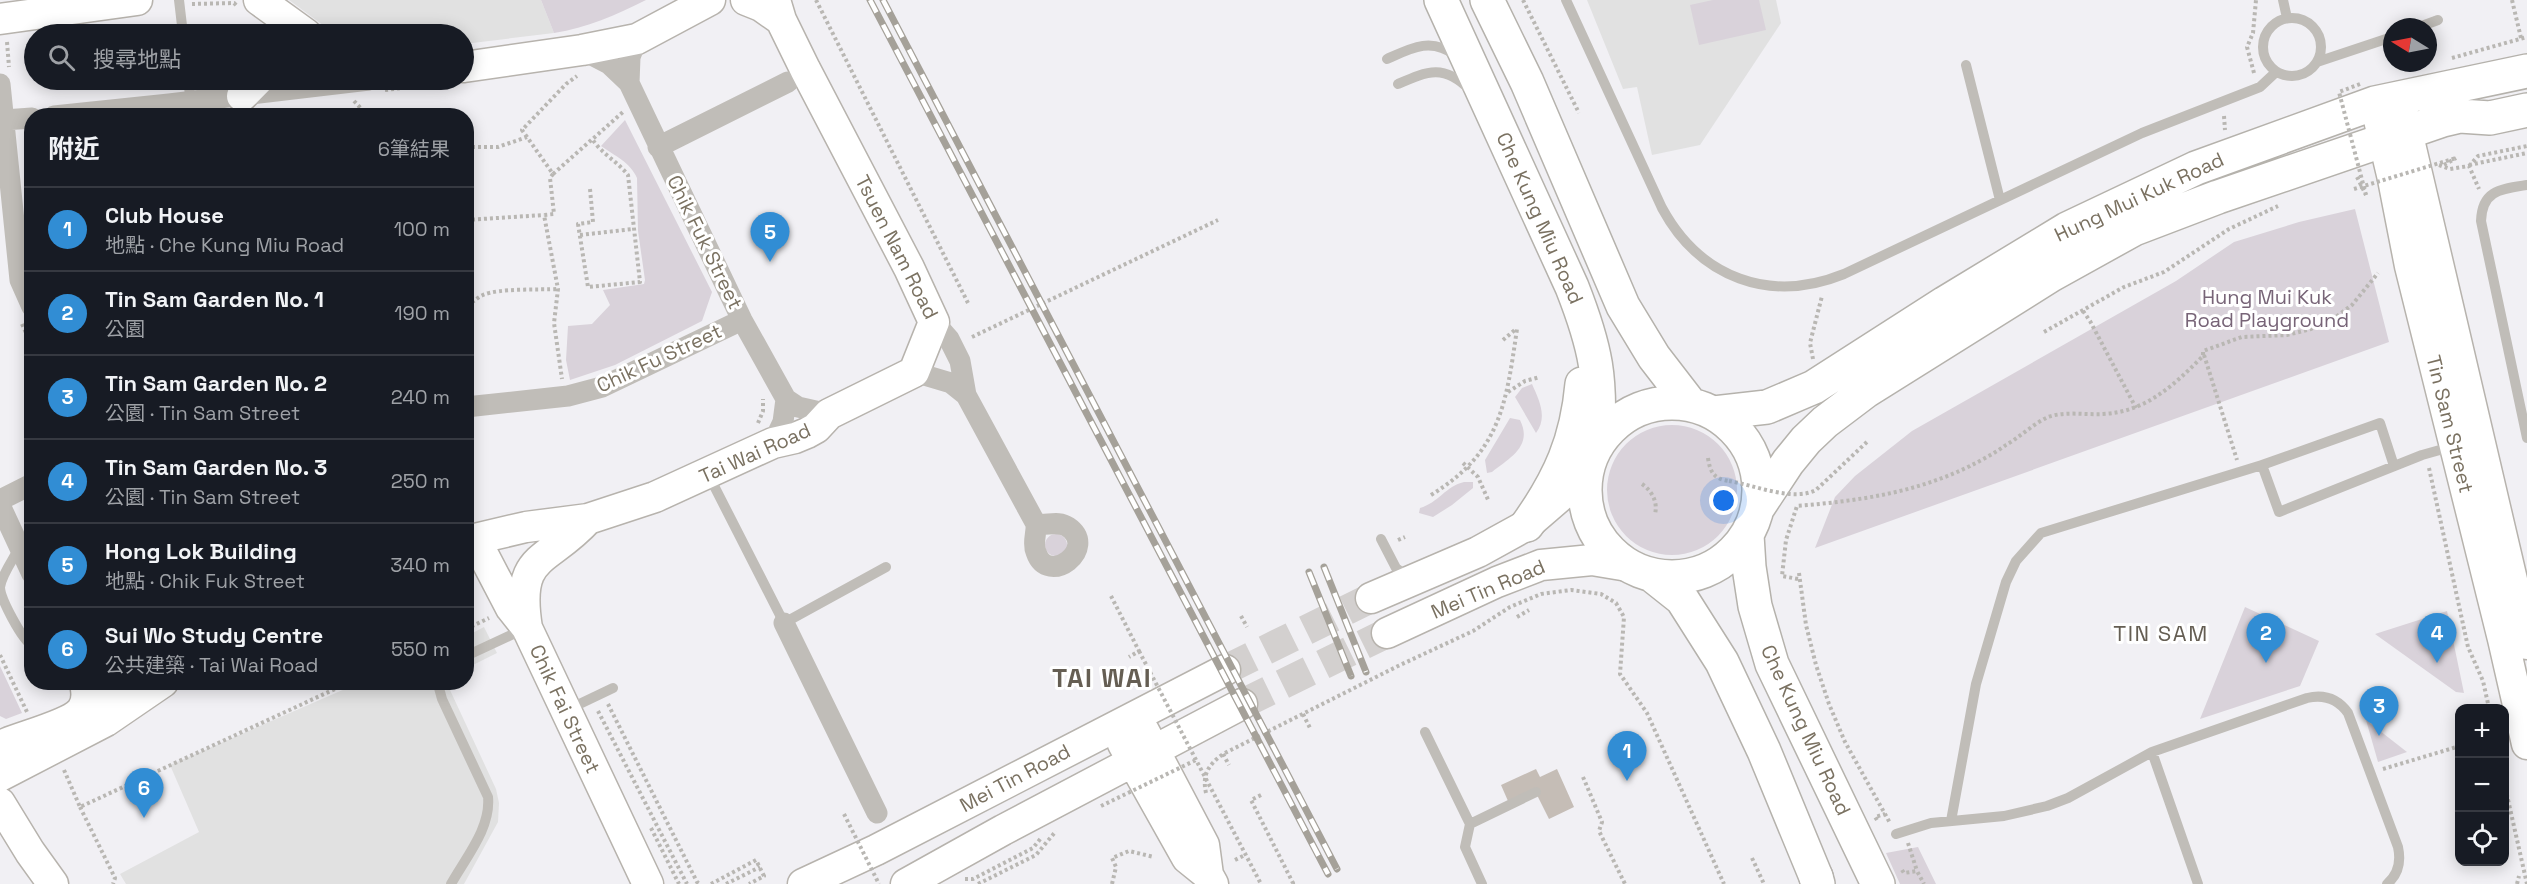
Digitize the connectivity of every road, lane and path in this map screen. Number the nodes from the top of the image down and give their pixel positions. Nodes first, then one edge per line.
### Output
1 (136, 0) edge
2 (179, 0) edge
3 (259, 0) edge
4 (710, 0) edge
5 (746, 0) edge
6 (816, 0) edge
7 (1441, 0) edge
8 (1488, 0) edge
9 (1523, 0) edge
10 (1566, 0) edge
11 (2256, 0) edge
12 (2283, 0) edge
13 (2512, 0) edge
14 (778, 10) edge
15 (2287, 18) junction
16 (0, 19) edge
17 (182, 24) edge
18 (270, 24) edge
19 (292, 24) edge
20 (2527, 37) edge
21 (2521, 38) junction
22 (637, 39) junction
23 (2383, 39) edge
24 (1387, 59) dead end
25 (2444, 60) dead end
26 (581, 62) junction
27 (2317, 62) junction
28 (1966, 65) dead end
29 (474, 67) edge
30 (2527, 71) edge
31 (2276, 72) junction
32 (1478, 78) junction
33 (788, 82) dead end
34 (628, 83) junction
35 (0, 84) edge
36 (1398, 84) dead end
37 (2260, 87) junction
38 (189, 90) edge
39 (242, 90) edge
40 (347, 95) dead end
41 (191, 102) junction
42 (132, 108) edge
43 (360, 108) edge
44 (625, 110) dead end
45 (2527, 110) edge
46 (1579, 113) dead end
47 (24, 119) edge
48 (1496, 119) junction
49 (4, 120) junction
50 (2385, 125) junction
51 (527, 138) junction
52 (593, 140) junction
53 (2527, 146) edge
54 (474, 147) edge
55 (658, 147) junction
56 (2527, 153) edge
57 (2444, 166) junction
58 (2469, 166) junction
59 (553, 174) junction
60 (2352, 176) dead end
61 (2527, 184) edge
62 (2364, 186) junction
63 (591, 189) dead end
64 (2354, 189) dead end
65 (2000, 200) junction
66 (2485, 202) junction
67 (2280, 205) dead end
68 (544, 215) junction
69 (474, 219) edge
70 (1218, 220) dead end
71 (593, 222) junction
72 (633, 229) junction
73 (595, 233) junction
74 (580, 234) junction
75 (2378, 273) dead end
76 (1826, 281) junction
77 (10, 282) edge
78 (1572, 287) junction
79 (558, 289) junction
80 (24, 298) edge
81 (474, 302) edge
82 (969, 305) dead end
83 (2083, 311) junction
84 (742, 320) junction
85 (933, 322) junction
86 (2044, 332) dead end
87 (972, 337) dead end
88 (1503, 340) dead end
89 (1804, 343) dead end
90 (1810, 343) junction
91 (2203, 351) junction
92 (1814, 360) dead end
93 (914, 372) junction
94 (1540, 377) dead end
95 (563, 385) dead end
96 (1508, 392) junction
97 (966, 395) junction
98 (786, 399) junction
99 (474, 406) edge
100 (2136, 408) junction
101 (1703, 409) junction
102 (829, 414) junction
103 (2527, 438) edge
104 (1869, 440) dead end
105 (773, 443) junction
106 (2441, 450) junction
107 (1592, 457) junction
108 (1708, 458) dead end
109 (1463, 463) dead end
110 (2262, 465) junction
111 (2394, 466) junction
112 (1468, 467) junction
113 (2240, 472) junction
114 (708, 474) junction
115 (1642, 484) dead end
116 (24, 488) edge
117 (1431, 495) dead end
118 (0, 500) edge
119 (1489, 502) dead end
120 (0, 505) edge
121 (1655, 514) dead end
122 (588, 519) junction
123 (1752, 522) junction
124 (1036, 524) dead end
125 (1527, 525) junction
126 (1405, 537) dead end
127 (474, 539) edge
128 (1381, 539) dead end
129 (1398, 540) dead end
130 (474, 545) edge
131 (19, 548) junction
132 (24, 558) edge
133 (886, 567) dead end
134 (1640, 571) junction
135 (1413, 580) junction
136 (1111, 596) dead end
137 (1371, 598) tunnel mouth
138 (1529, 610) dead end
139 (1241, 616) dead end
140 (1517, 617) dead end
141 (489, 618) dead end
142 (784, 623) junction
143 (474, 625) edge
144 (1247, 627) dead end
145 (527, 628) junction
146 (1387, 633) tunnel mouth
147 (24, 640) edge
148 (2519, 643) edge
149 (1139, 651) junction
150 (474, 652) edge
151 (0, 655) edge
152 (1128, 657) dead end
153 (1225, 670) tunnel mouth
154 (86, 690) edge
155 (93, 690) edge
156 (145, 690) edge
157 (152, 690) edge
158 (333, 690) edge
159 (440, 690) edge
160 (608, 690) joint
161 (1242, 704) tunnel mouth
162 (2488, 704) edge
163 (566, 710) junction
164 (1303, 714) junction
165 (30, 719) dead end
166 (1125, 721) junction
167 (605, 726) dead end
168 (1310, 728) dead end
169 (1425, 732) dead end
170 (2527, 744) edge
171 (0, 746) edge
172 (2455, 748) edge
173 (2152, 752) junction
174 (1223, 754) junction
175 (1143, 755) junction
176 (59, 760) dead end
177 (1196, 760) junction
178 (1229, 765) dead end
179 (2371, 773) junction
180 (0, 776) edge
181 (1583, 777) dead end
182 (1536, 792) dead end
183 (1261, 795) dead end
184 (1206, 796) dead end
185 (2509, 801) edge
186 (0, 803) edge
187 (80, 807) junction
188 (1093, 810) dead end
189 (877, 813) dead end
190 (1886, 813) dead end
191 (844, 814) dead end
192 (1951, 820) junction
193 (1470, 824) junction
194 (1064, 827) dead end
195 (1900, 833) joint
196 (1245, 855) junction
197 (1154, 857) dead end
198 (1752, 858) dead end
199 (1235, 860) dead end
200 (760, 867) junction
201 (1917, 871) dead end
202 (2518, 876) dead end
203 (1211, 880) edge
204 (1817, 882) edge
205 (53, 884) edge
206 (113, 884) edge
207 (451, 884) edge
208 (648, 884) edge
209 (687, 884) edge
210 (700, 884) edge
211 (711, 884) edge
212 (726, 884) edge
213 (749, 884) edge
214 (803, 884) edge
215 (879, 884) edge
216 (906, 884) edge
217 (978, 884) edge
218 (1112, 884) edge
219 (1261, 884) edge
220 (1291, 884) edge
221 (1482, 884) edge
222 (1625, 884) edge
223 (1724, 884) edge
224 (1764, 884) edge
225 (1878, 884) edge
226 (2198, 884) edge
227 (2387, 884) edge
228 (2517, 884) edge
229 (2527, 884) edge

1 - 16 main road
2 - 17 lane
3 - 18 main road
3 - 19 main road
4 - 22 main road
5 - 14 main road
6 - 82 path
7 - 32 main road, Che Kung Miu Road
8 - 101 main road, Che Kung Miu Road
9 - 46 path
10 - 76 lane
11 - 37 path
12 - 15 lane
13 - 21 path
14 - 85 main road, Tsuen Nam Road
15 - 27 lane
15 - 31 lane
20 - 21 path
21 - 25 path
22 - 26 main road
22 - 34 street
23 - 27 lane
24 - 32 lane
26 - 29 main road
26 - 34 street, Chik Fuk Street
26 - 51 path
27 - 31 lane
28 - 65 lane
30 - 50 main road, Hung Mui Kuk Road
31 - 37 lane
32 - 48 main road, Che Kung Miu Road
33 - 55 street
34 - 55 street, Chik Fuk Street
35 - 49 street
36 - 48 lane
37 - 65 lane
38 - 41 lane
39 - 41 street
40 - 43 path
41 - 42 street
44 - 52 path
45 - 50 main road, Hung Mui Kuk Road
47 - 49 street
48 - 78 main road, Che Kung Miu Road
49 - 77 street
50 - 57 path
50 - 62 path, bridge
50 - 101 main road, Hung Mui Kuk Road
50 - 106 main road, Tin Sam Street
50 - 123 main road, Hung Mui Kuk Road
50 - 148 main road, Tin Sam Street
51 - 54 path
51 - 59 path
52 - 59 path
52 - 72 path
53 - 58 path
55 - 84 street, Chik Fuk Street
56 - 58 path
57 - 58 path
57 - 62 path, bridge
58 - 66 path
59 - 68 path
60 - 62 path, bridge
61 - 66 lane
62 - 64 path, bridge
63 - 71 path
65 - 76 lane
66 - 103 lane
67 - 83 path
68 - 69 path
68 - 79 path
70 - 87 path
71 - 73 path
71 - 74 path
72 - 73 path
72 - 74 path
73 - 74 path
75 - 91 path
76 - 90 path
77 - 80 street
78 - 107 main road, Che Kung Miu Road
78 - 125 main road
79 - 81 path
79 - 95 path
83 - 86 path
83 - 100 path
84 - 98 street, Chik Fuk Street
84 - 99 street, Chik Fu Street
85 - 93 main road
85 - 97 street, Tsuen Nam Road
88 - 96 path
89 - 90 path
90 - 92 path
91 - 100 path
91 - 113 path
93 - 97 street
93 - 102 main road, Tai Wai Road
94 - 96 path
96 - 112 path
97 - 124 street, Tsuen Nam Road
98 - 102 street
98 - 105 street
100 - 190 path
101 - 107 main road
101 - 123 main road, Che Kung Miu Road
102 - 105 main road, Tai Wai Road
104 - 108 path, bridge
105 - 114 main road, Tai Wai Road
106 - 111 lane
106 - 148 main road, Tin Sam Street
106 - 162 path, Tin Sam Street
107 - 125 main road, Mei Tin Road
107 - 134 main road, Che Kung Miu Road
109 - 112 path
110 - 111 lane
110 - 111 lane
110 - 113 lane
112 - 117 path
112 - 119 path
113 - 192 lane
114 - 122 main road, Tai Wai Road
114 - 142 lane
115 - 121 path
116 - 118 street
120 - 131 street
122 - 127 main road, Tai Wai Road
122 - 145 main road, Tai Wai Road
123 - 134 main road
123 - 225 main road, Che Kung Miu Road
125 - 135 main road, Mei Tin Road
126 - 129 path
128 - 135 lane
130 - 145 main road, Chik Fai Street
131 - 132 street
131 - 147 lane
133 - 142 lane
134 - 146 main road, Mei Tin Road
134 - 204 main road, Che Kung Miu Road
135 - 137 main road, Mei Tin Road
136 - 149 path
138 - 140 path
139 - 144 path
141 - 143 path
142 - 189 street
145 - 150 lane
145 - 163 main road, Chik Fai Street
148 - 170 main road, Tin Sam Street
149 - 152 path
149 - 177 path, bridge
151 - 165 path
153 - 166 main road, Mei Tin Road
154 - 171 main road
155 - 156 main road
157 - 180 main road
158 - 187 path
159 - 207 lane
160 - 163 lane
160 - 210 path
161 - 175 main road, Mei Tin Road
163 - 208 main road, Chik Fai Street
164 - 168 path
164 - 174 path
164 - 223 path
166 - 175 main road
166 - 214 main road, Mei Tin Road
167 - 209 path
169 - 193 lane
172 - 179 path
173 - 179 lane
173 - 192 lane
173 - 226 lane
174 - 178 path
174 - 184 path
175 - 203 main road
175 - 216 main road, Mei Tin Road
176 - 187 path
177 - 188 path, bridge
177 - 196 path, bridge
179 - 227 lane
181 - 222 path
182 - 193 lane
183 - 220 path
185 - 229 path
186 - 205 main road
187 - 206 path
191 - 215 path, bridge
192 - 195 lane
193 - 221 lane
194 - 217 path
195 - 201 path
196 - 199 path
196 - 219 path, bridge
197 - 218 path
198 - 224 path
200 - 211 path
200 - 212 path
200 - 213 path
202 - 228 path

